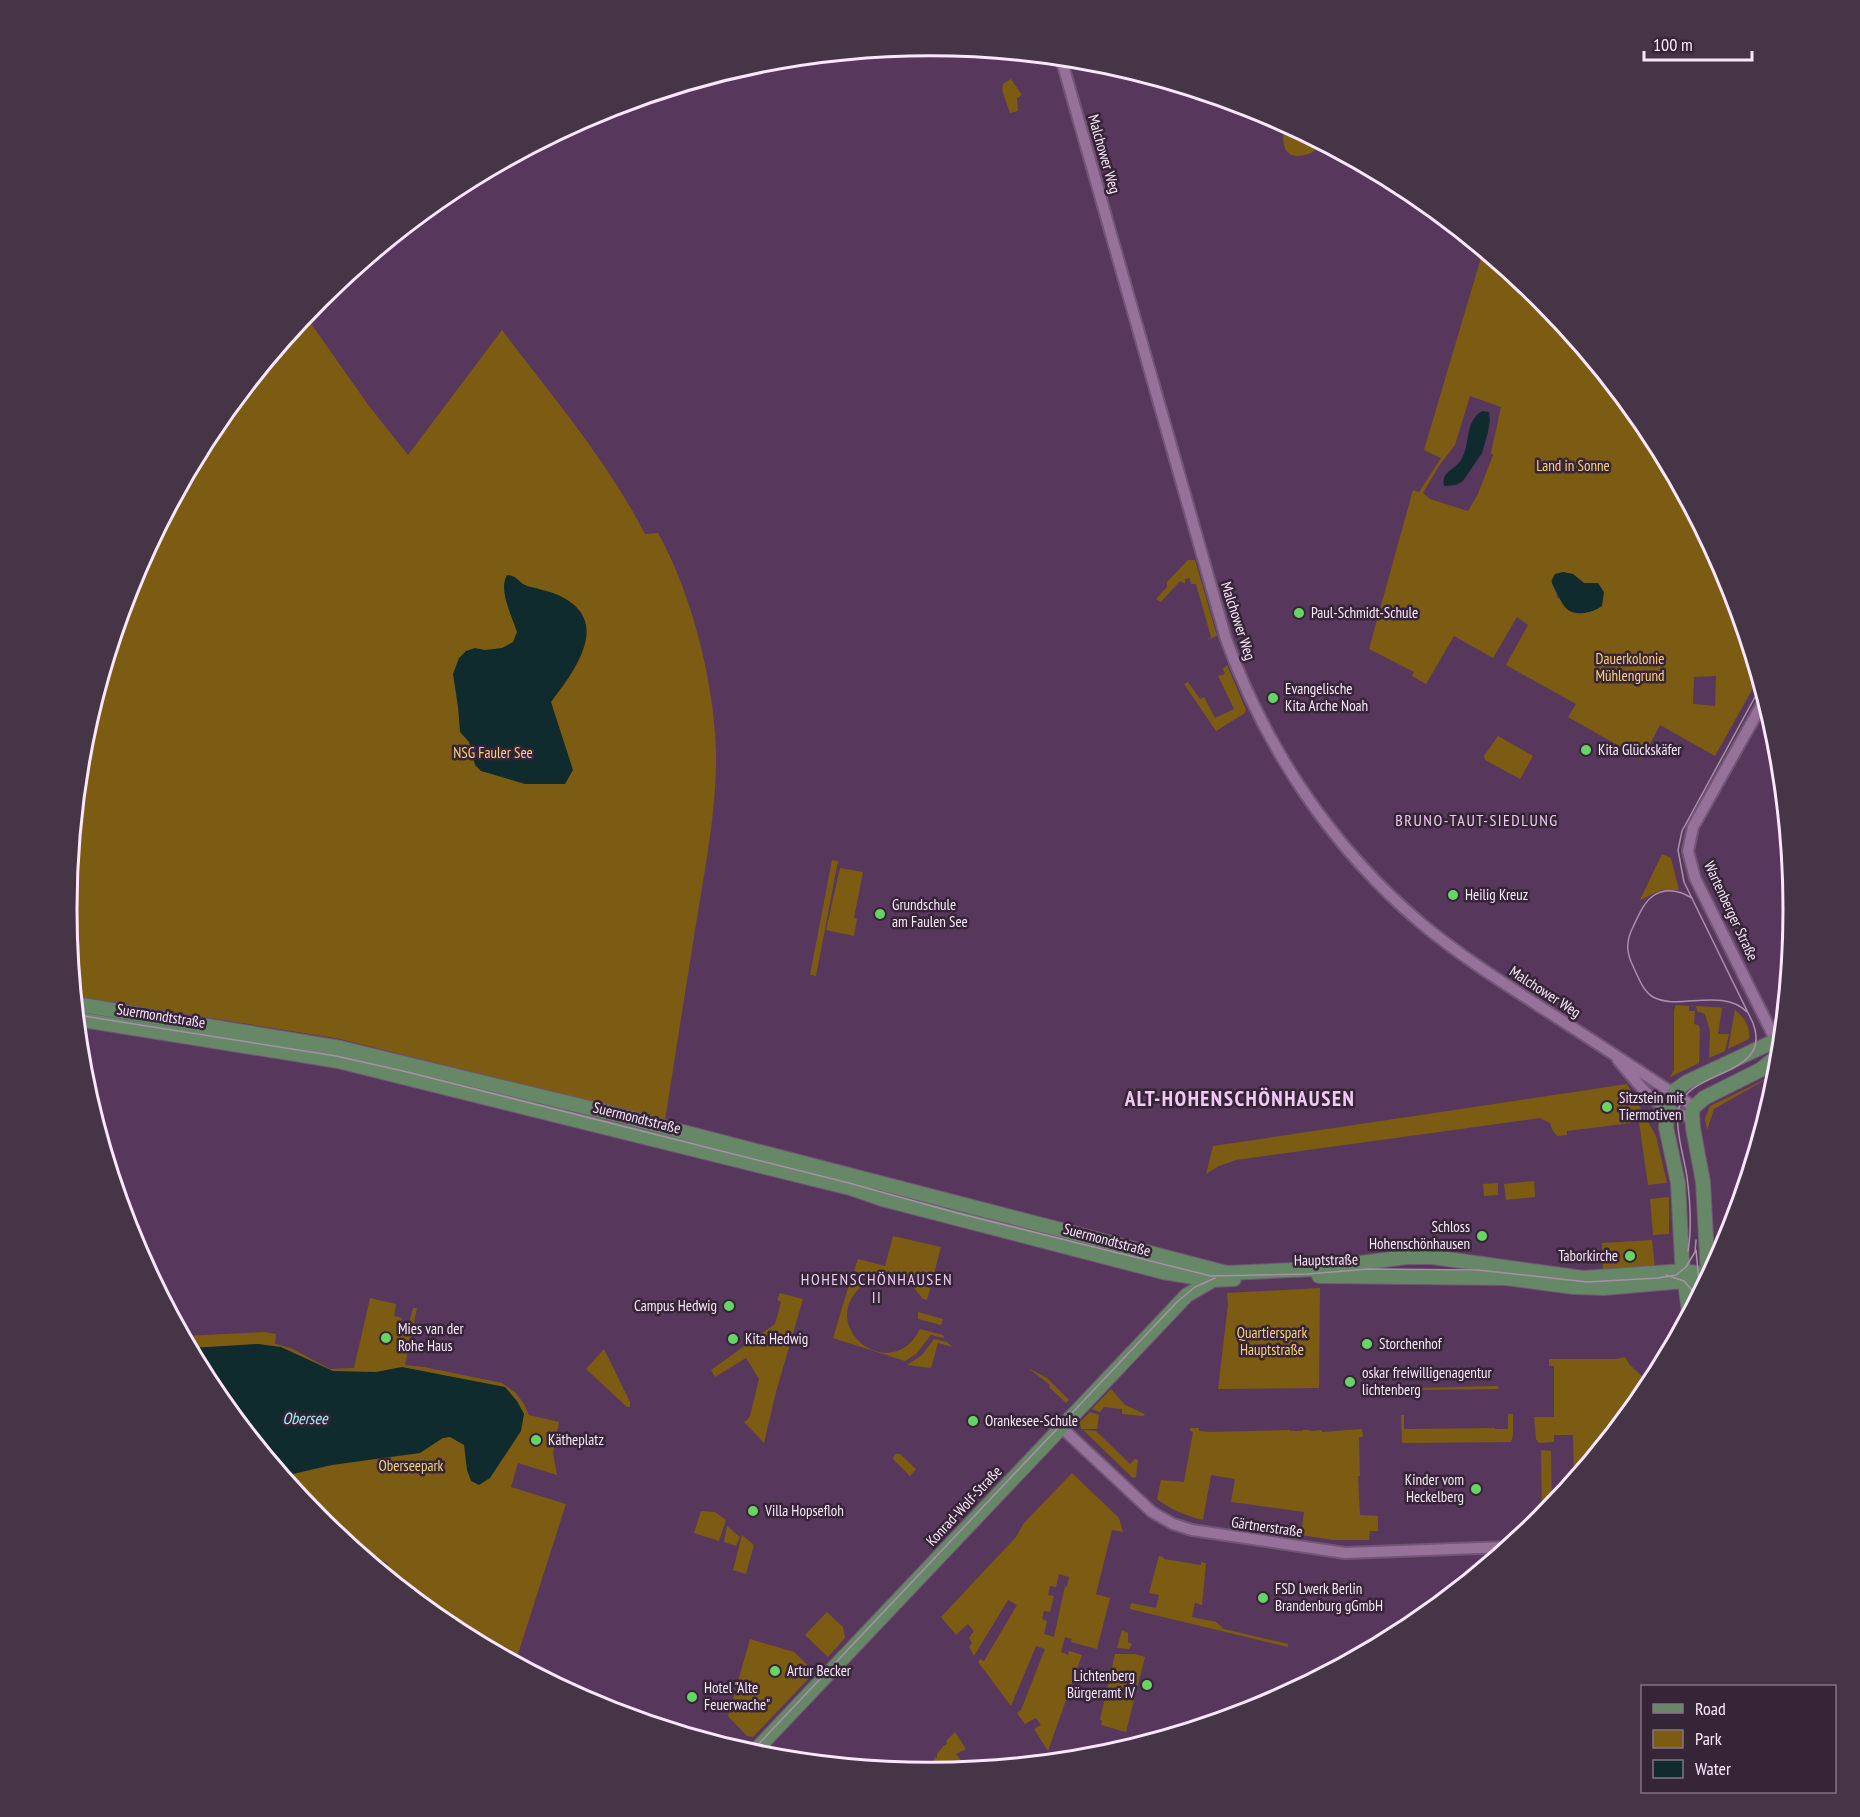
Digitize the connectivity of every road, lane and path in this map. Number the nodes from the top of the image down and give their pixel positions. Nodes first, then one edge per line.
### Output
1 (1063, 67) edge
2 (1759, 709) edge
3 (83, 1005) edge
4 (84, 1020) edge
5 (1774, 1034) edge
6 (1772, 1045) edge
7 (1610, 1051) junction
8 (1769, 1063) edge
9 (1674, 1093) junction
10 (1667, 1111) junction
11 (1693, 1112) junction
12 (1707, 1259) edge
13 (1470, 1261) junction
14 (1179, 1262) junction
15 (1323, 1272) junction
16 (1225, 1273) junction
17 (1700, 1275) edge
18 (1183, 1276) junction
19 (1684, 1276) junction
20 (1469, 1277) junction
21 (1211, 1280) junction
22 (1187, 1295) junction
23 (1687, 1300) edge
24 (1061, 1427) junction
25 (1495, 1547) edge
26 (761, 1744) edge

1 - 7 street, Malchower Weg
2 - 5 street, Wartenberger Straße
3 - 14 main road, Suermondtstraße
4 - 18 main road, Suermondtstraße
6 - 9 main road, Wartenberger Straße
7 - 9 street, Malchower Weg
7 - 10 street, Malchower Weg
8 - 11 main road
9 - 10 main road
9 - 11 street, Malchower Weg
10 - 11 street, Malchower Weg
10 - 19 main road
11 - 12 main road
13 - 15 main road, Hauptstraße
13 - 19 main road, Hauptstraße
13 - 20 main road
14 - 16 main road, Hauptstraße
14 - 18 main road
15 - 16 main road, Hauptstraße
15 - 20 main road, Hauptstraße
15 - 21 main road, Hauptstraße
16 - 21 main road, Hauptstraße
17 - 19 main road, Hauptstraße
18 - 21 main road, Hauptstraße
18 - 22 main road
19 - 20 main road, Hauptstraße
19 - 23 main road
21 - 22 main road, Hauptstraße
22 - 24 main road, Konrad-Wolf-Straße
24 - 25 street, Gärtnerstraße
24 - 26 main road, Konrad-Wolf-Straße

